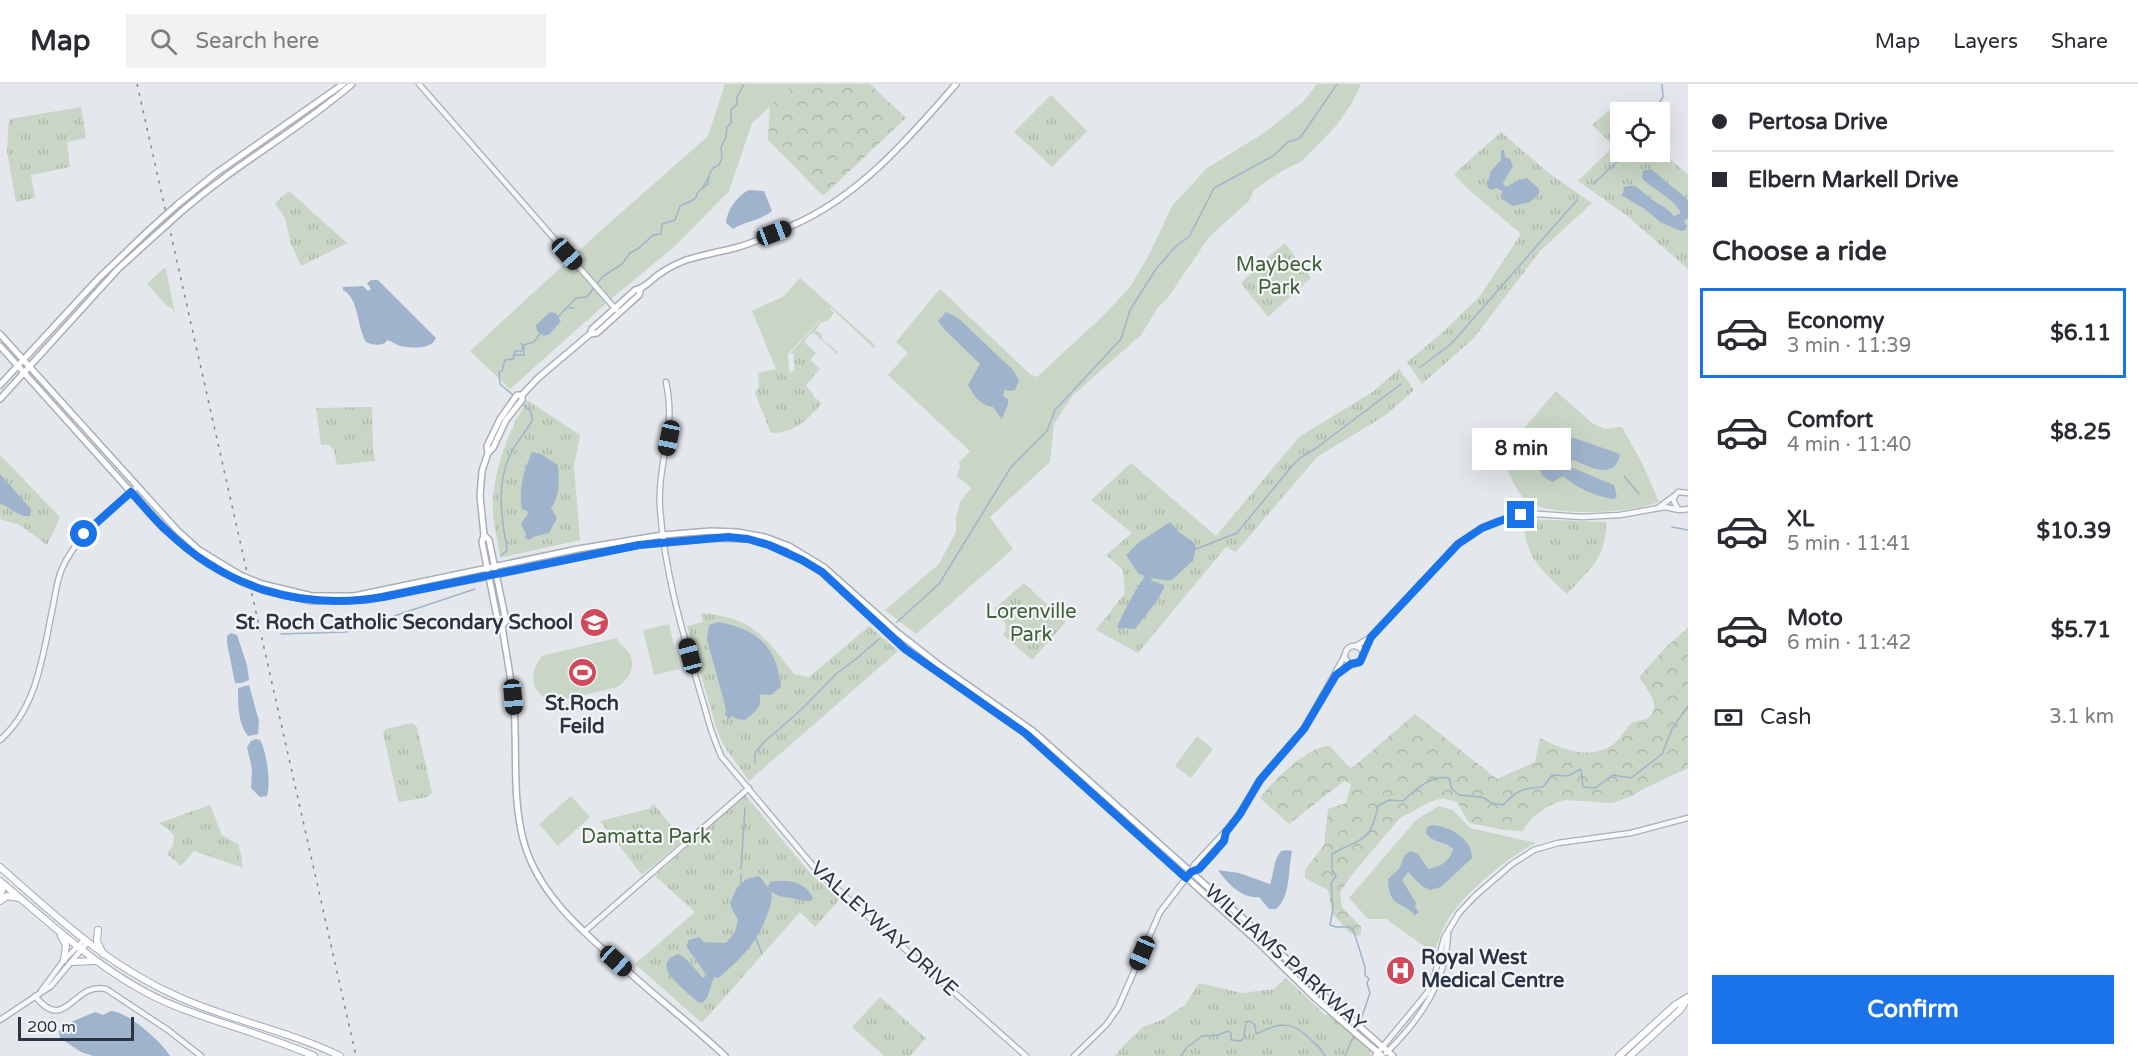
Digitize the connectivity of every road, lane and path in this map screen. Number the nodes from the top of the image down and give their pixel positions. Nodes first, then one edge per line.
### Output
1 (343, 84) edge
2 (352, 84) edge
3 (419, 84) edge
4 (956, 84) edge
5 (617, 310) junction
6 (0, 334) edge
7 (0, 346) edge
8 (25, 359) junction
9 (19, 365) junction
10 (30, 365) junction
11 (24, 371) junction
12 (666, 382) dead end
13 (0, 385) edge
14 (0, 399) edge
15 (137, 487) junction
16 (131, 492) junction
17 (1688, 493) edge
18 (1674, 496) junction
19 (1658, 507) junction
20 (1688, 509) edge
21 (1679, 510) junction
22 (484, 536) junction
23 (663, 539) junction
24 (495, 566) junction
25 (488, 568) junction
26 (497, 574) junction
27 (490, 576) junction
28 (240, 578) junction
29 (262, 587) junction
30 (502, 626) junction
31 (1371, 637) junction
32 (1356, 646) junction
33 (1363, 652) junction
34 (1345, 655) junction
35 (1351, 664) junction
36 (1336, 675) junction
37 (0, 740) edge
38 (748, 788) junction
39 (1688, 817) edge
40 (0, 867) edge
41 (1191, 872) junction
42 (1186, 878) junction
43 (0, 882) edge
44 (0, 899) edge
45 (24, 901) junction
46 (98, 930) dead end
47 (584, 932) junction
48 (60, 933) junction
49 (1448, 934) junction
50 (86, 942) junction
51 (80, 948) junction
52 (105, 957) junction
53 (63, 960) junction
54 (72, 962) junction
55 (97, 962) junction
56 (38, 994) junction
57 (1688, 998) edge
58 (0, 1020) edge
59 (1382, 1047) junction
60 (1383, 1055) edge
61 (201, 1056) edge
62 (314, 1056) edge
63 (340, 1056) edge
64 (725, 1056) edge
65 (1026, 1056) edge
66 (1074, 1056) edge
67 (1619, 1056) edge
68 (1630, 1056) edge

1 - 8 main road, bridge
2 - 10 main road, bridge
3 - 5 street
4 - 5 main road
5 - 22 main road
6 - 8 main road, WILLIAMS PARKWAY
7 - 9 main road, WILLIAMS PARKWAY
8 - 9 main road
8 - 10 main road, WILLIAMS PARKWAY
9 - 11 main road, WILLIAMS PARKWAY
9 - 13 main road
10 - 11 main road
10 - 15 main road, WILLIAMS PARKWAY
11 - 14 main road
11 - 16 main road, WILLIAMS PARKWAY
12 - 23 street, VALLEYWAY DRIVE
15 - 16 street
15 - 28 main road, WILLIAMS PARKWAY
16 - 28 main road, WILLIAMS PARKWAY
16 - 37 street
17 - 18 street
18 - 19 street
18 - 21 street
19 - 21 street
19 - 31 street
20 - 21 street
22 - 24 main road
22 - 25 main road
23 - 24 main road, WILLIAMS PARKWAY
23 - 26 main road, WILLIAMS PARKWAY
23 - 38 street, VALLEYWAY DRIVE
23 - 41 main road, WILLIAMS PARKWAY
23 - 42 main road, WILLIAMS PARKWAY
24 - 25 main road, WILLIAMS PARKWAY
24 - 26 main road
25 - 27 main road
25 - 29 main road, WILLIAMS PARKWAY
26 - 27 main road, WILLIAMS PARKWAY
26 - 30 main road
27 - 29 main road, WILLIAMS PARKWAY
27 - 30 main road
28 - 29 main road, WILLIAMS PARKWAY, bridge
30 - 47 main road
31 - 32 street
31 - 33 street
32 - 33 street
32 - 34 street
33 - 35 street
34 - 35 street
34 - 36 street
35 - 36 street
36 - 41 street
38 - 47 street
38 - 65 street, VALLEYWAY DRIVE
39 - 49 street
40 - 50 main road
41 - 42 street
41 - 59 main road, WILLIAMS PARKWAY
42 - 60 main road, WILLIAMS PARKWAY
42 - 66 street
43 - 44 main road
43 - 45 main road
44 - 45 main road
45 - 48 main road
46 - 52 main road
47 - 64 main road
48 - 51 main road
48 - 53 main road
49 - 59 street
49 - 60 street
50 - 51 street
50 - 52 main road
51 - 53 street
51 - 54 street
51 - 55 main road
52 - 63 main road
53 - 56 street
54 - 55 main road
54 - 56 street
55 - 62 main road
56 - 58 street
56 - 61 street
57 - 67 main road
57 - 68 main road
59 - 60 main road, WILLIAMS PARKWAY

